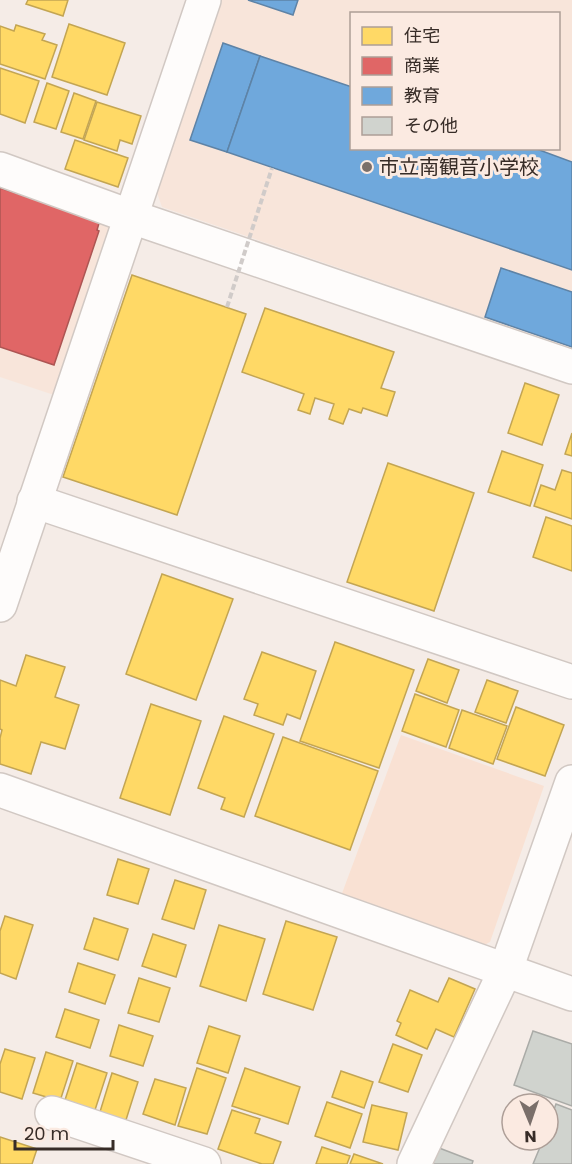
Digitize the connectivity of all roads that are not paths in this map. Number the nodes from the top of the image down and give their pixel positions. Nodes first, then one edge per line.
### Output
1 (204, 0) edge
2 (0, 169) edge
3 (132, 217) junction
4 (572, 367) edge
5 (34, 501) junction
6 (0, 605) edge
7 (572, 682) edge
8 (572, 782) edge
9 (0, 789) edge
10 (506, 969) junction
11 (572, 994) edge
12 (52, 1113) dead end
13 (204, 1164) edge
14 (414, 1164) edge

1 - 3 street
2 - 3 street
3 - 4 street
3 - 5 street
5 - 6 street
5 - 7 street
8 - 10 street
9 - 10 street
10 - 11 street
10 - 14 street
12 - 13 street

